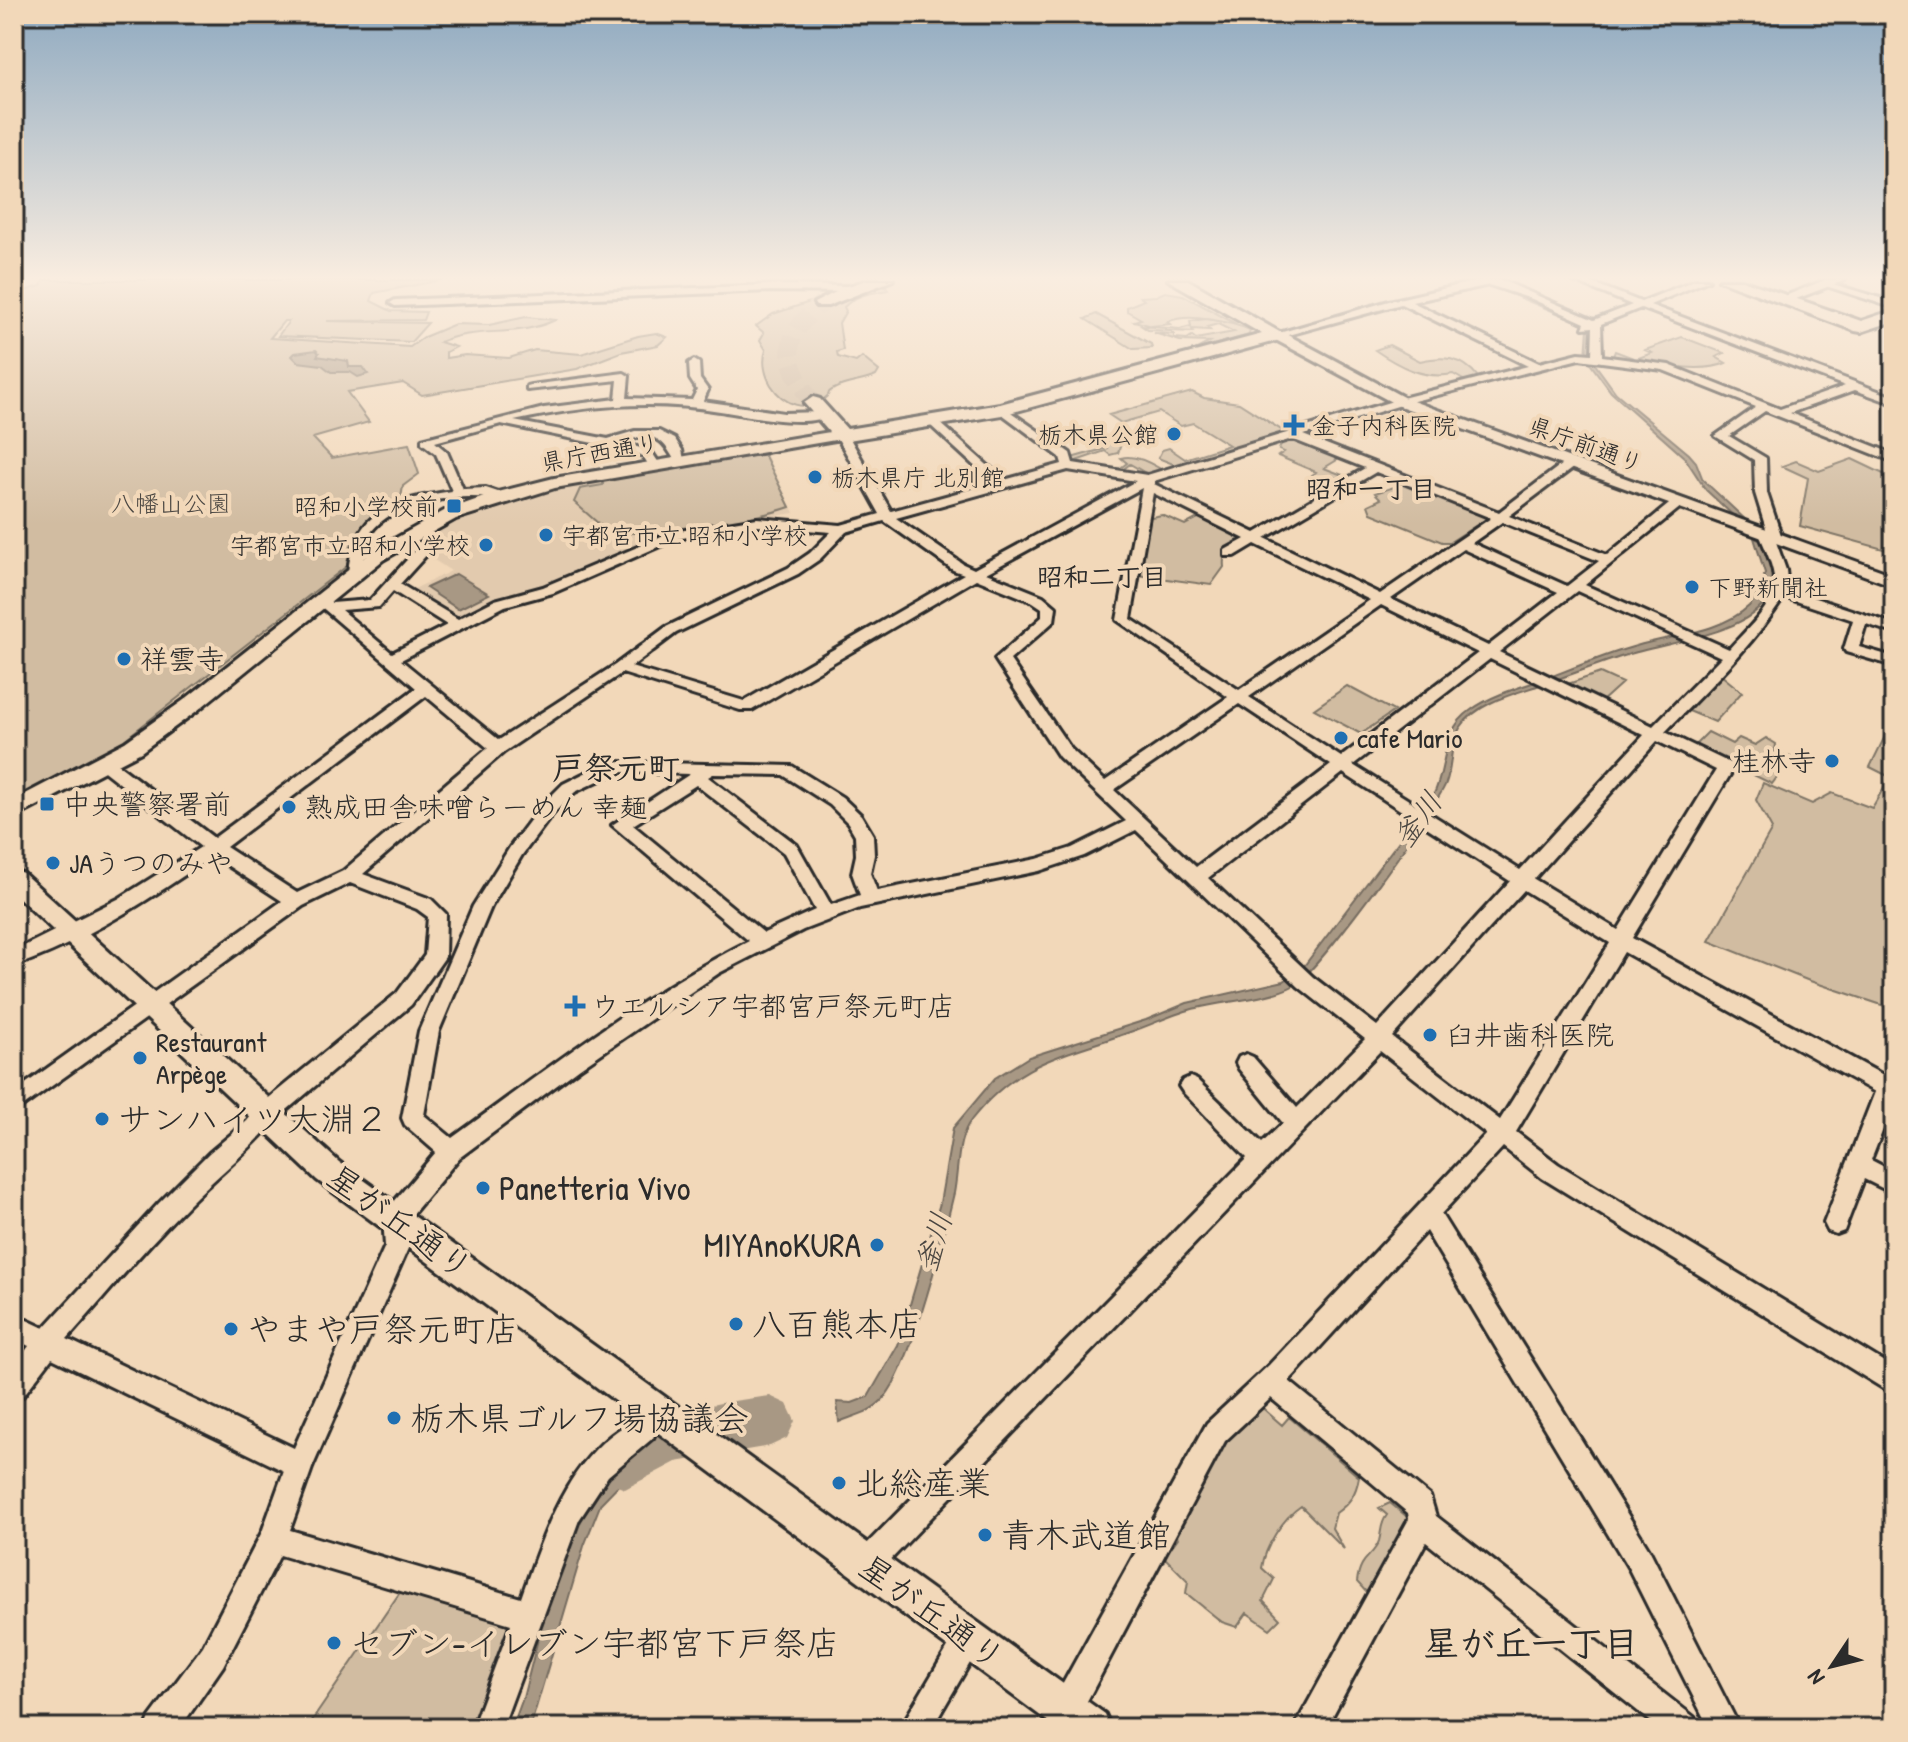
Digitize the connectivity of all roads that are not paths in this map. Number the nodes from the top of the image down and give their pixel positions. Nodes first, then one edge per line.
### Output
1 (1179, 361) edge
2 (1326, 361) edge
3 (1527, 361) edge
4 (1557, 361) edge
5 (1630, 361) edge
6 (1791, 361) edge
7 (694, 363) dead end
8 (1537, 366) junction
9 (1857, 386) junction
10 (531, 388) dead end
11 (621, 401) junction
12 (1894, 401) edge
13 (1402, 402) junction
14 (696, 404) junction
15 (1763, 407) junction
16 (818, 409) joint
17 (1002, 409) junction
18 (1779, 413) junction
19 (491, 422) junction
20 (934, 423) junction
21 (842, 435) junction
22 (1292, 435) junction
23 (606, 442) junction
24 (1894, 458) edge
25 (681, 462) junction
26 (1570, 464) junction
27 (655, 466) junction
28 (1068, 466) junction
29 (1374, 468) junction
30 (1148, 483) junction
31 (1003, 485) junction
32 (459, 493) junction
33 (504, 496) junction
34 (1678, 503) junction
35 (888, 518) junction
36 (1499, 518) junction
37 (841, 529) junction
38 (1771, 537) junction
39 (1254, 538) junction
40 (398, 542) junction
41 (1461, 543) junction
42 (1230, 553) dead end
43 (1609, 560) junction
44 (355, 573) junction
45 (976, 573) junction
46 (1894, 581) edge
47 (392, 585) junction
48 (1570, 588) junction
49 (1781, 591) junction
50 (1379, 599) junction
51 (324, 604) junction
52 (1861, 617) junction
53 (458, 625) junction
54 (1894, 629) edge
55 (1488, 653) junction
56 (1731, 656) junction
57 (391, 659) junction
58 (1894, 662) edge
59 (620, 668) junction
60 (426, 688) junction
61 (1237, 696) junction
62 (1654, 734) junction
63 (498, 748) junction
64 (106, 764) junction
65 (1342, 764) junction
66 (702, 773) junction
67 (1103, 790) junction
68 (14, 810) edge
69 (1138, 822) junction
70 (215, 848) junction
71 (349, 876) junction
72 (1196, 877) junction
73 (14, 879) edge
74 (1525, 879) junction
75 (871, 900) junction
76 (296, 901) junction
77 (826, 913) junction
78 (74, 933) junction
79 (763, 942) junction
80 (1622, 942) junction
81 (14, 959) edge
82 (154, 1006) junction
83 (1378, 1039) junction
84 (1246, 1063) dead end
85 (1190, 1086) dead end
86 (1890, 1090) edge
87 (14, 1104) edge
88 (267, 1113) junction
89 (1296, 1123) junction
90 (1502, 1135) junction
91 (451, 1151) junction
92 (1262, 1158) junction
93 (1858, 1164) junction
94 (1894, 1184) edge
95 (1429, 1215) junction
96 (395, 1218) junction
97 (1836, 1223) dead end
98 (14, 1326) edge
99 (50, 1340) junction
100 (1271, 1382) junction
101 (1894, 1382) edge
102 (14, 1387) edge
103 (652, 1422) junction
104 (300, 1465) junction
105 (1424, 1527) junction
106 (273, 1539) junction
107 (866, 1565) junction
108 (529, 1615) junction
109 (969, 1639) junction
110 (1079, 1719) edge
111 (161, 1728) edge
112 (487, 1728) edge
113 (915, 1728) edge
114 (1309, 1728) edge
115 (1683, 1728) edge
116 (1725, 1728) edge

1 - 17 main road, 県庁西通り
2 - 13 street, 県庁前通り
3 - 8 street
4 - 8 street
5 - 15 street
6 - 9 street
7 - 14 street
8 - 13 street
9 - 12 street
9 - 18 street
10 - 11 street
11 - 14 street
11 - 19 street
13 - 22 street
13 - 26 street, 県庁前通り
14 - 16 street
15 - 18 street
15 - 38 street
16 - 21 main road
17 - 20 main road, 県庁西通り
17 - 28 street
18 - 24 street
19 - 23 street
19 - 32 street
20 - 21 main road, 県庁西通り
20 - 31 street
21 - 25 street, 県庁西通り
21 - 35 street
22 - 29 street
22 - 30 street
23 - 25 street
23 - 27 street
25 - 27 street, 県庁西通り
26 - 34 street, 県庁前通り
26 - 36 street
27 - 33 street, 県庁西通り
28 - 30 street
28 - 31 street
29 - 36 street
29 - 39 street
30 - 39 street
30 - 45 street
30 - 61 street
31 - 35 street
32 - 33 street
32 - 44 street
33 - 40 street, 県庁西通り
34 - 38 street, 県庁前通り
34 - 43 street
35 - 37 street
35 - 45 street
36 - 41 street
36 - 43 street
37 - 53 street
37 - 59 street
38 - 46 street
38 - 49 street
39 - 42 street
39 - 50 street
40 - 44 street, 県庁西通り
40 - 47 street
41 - 48 street
41 - 50 street
43 - 48 street
44 - 51 street, 県庁西通り
45 - 59 street
45 - 67 street
47 - 51 street
47 - 53 street
48 - 55 street
48 - 56 street
49 - 52 street
49 - 56 street
50 - 55 street
50 - 61 street
51 - 57 street
51 - 64 street, 県庁西通り
52 - 54 street
52 - 58 street
53 - 57 street
55 - 62 street
55 - 65 street
56 - 62 street
57 - 60 street
59 - 63 street
60 - 63 street
60 - 70 street
61 - 65 street
61 - 67 street
62 - 74 street
62 - 80 street
63 - 71 street
64 - 68 street, 県庁西通り
64 - 70 street
65 - 72 street
65 - 74 street
66 - 75 street
66 - 77 street
66 - 79 street
66 - 91 street
67 - 69 street
69 - 72 street
69 - 75 street
70 - 76 street
70 - 78 street
71 - 76 street
71 - 88 street
72 - 83 street
73 - 78 street, 星が丘通り
74 - 80 street
74 - 83 street
75 - 77 street
76 - 82 street
77 - 79 street
78 - 81 street
78 - 82 street, 星が丘通り
79 - 91 street
80 - 86 street
80 - 90 street
82 - 87 street
82 - 88 street, 星が丘通り
83 - 89 street
83 - 90 street
84 - 89 street
85 - 92 street
86 - 93 street
88 - 96 street, 星が丘通り
88 - 99 street
89 - 92 street
90 - 95 street
90 - 101 street
91 - 96 street
92 - 107 street
93 - 94 street
93 - 97 street
95 - 100 street
95 - 116 street
96 - 103 street, 星が丘通り
96 - 104 street
98 - 99 street
99 - 102 street
99 - 104 street
100 - 105 street
100 - 110 street
103 - 107 street, 星が丘通り
103 - 108 street
104 - 106 street
105 - 114 street
105 - 115 street
106 - 108 street
106 - 111 street
107 - 109 street, 星が丘通り
108 - 112 street
109 - 110 street, 星が丘通り
109 - 113 street

